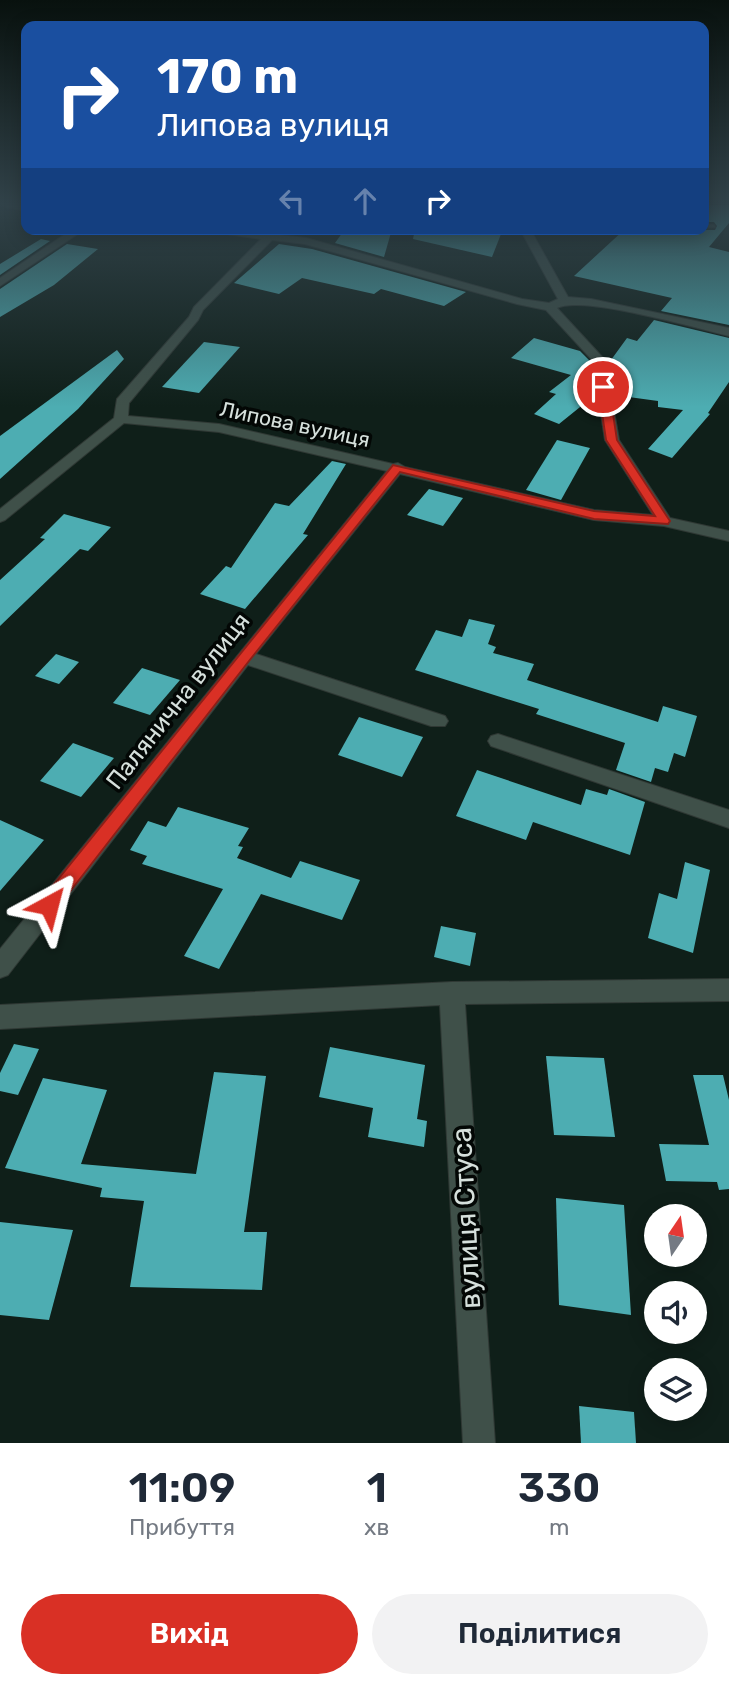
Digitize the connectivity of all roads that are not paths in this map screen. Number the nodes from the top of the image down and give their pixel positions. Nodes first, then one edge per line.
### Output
1 (234, 272) edge
2 (415, 272) edge
3 (544, 272) edge
4 (557, 303) junction
5 (729, 332) edge
6 (121, 419) junction
7 (398, 467) junction
8 (0, 517) edge
9 (664, 521) junction
10 (729, 536) edge
11 (244, 657) junction
12 (438, 721) dead end
13 (498, 741) dead end
14 (729, 819) edge
15 (0, 967) edge
16 (729, 990) edge
17 (452, 993) junction
18 (0, 1017) edge
19 (479, 1443) edge

1 - 6 street
2 - 4 street
3 - 4 street
4 - 5 street
4 - 9 street
6 - 7 street, Липова вулиця
6 - 8 street
7 - 9 street, Липова вулиця
7 - 11 street, Палянична вулиця
9 - 10 street, Липова вулиця
11 - 12 street
11 - 15 street, Палянична вулиця
13 - 14 street
16 - 17 street
17 - 18 street
17 - 19 street, вулиця Стуса

